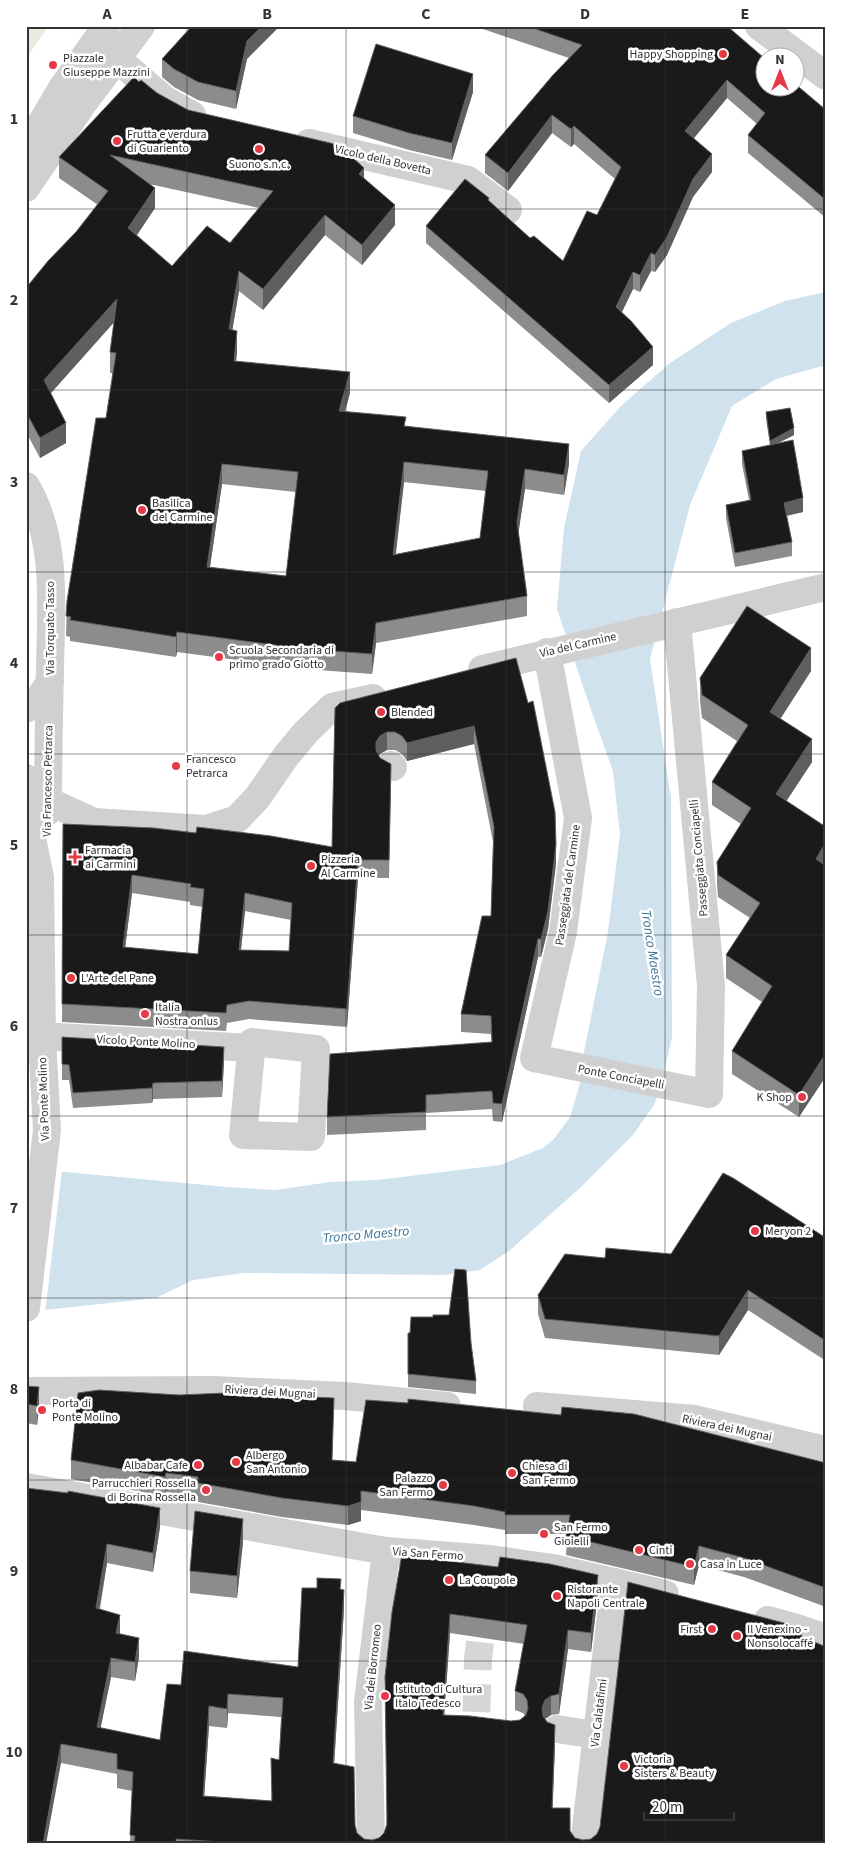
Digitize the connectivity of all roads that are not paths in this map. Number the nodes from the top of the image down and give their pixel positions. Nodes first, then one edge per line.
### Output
1 (141, 26) edge
2 (759, 26) edge
3 (101, 34) edge
4 (118, 58) junction
5 (826, 76) edge
6 (220, 122) edge
7 (287, 138) edge
8 (26, 149) edge
9 (26, 188) edge
10 (508, 210) dead end
11 (26, 486) edge
12 (826, 587) edge
13 (669, 624) junction
14 (555, 651) junction
15 (461, 675) edge
16 (395, 692) edge
17 (38, 712) edge
18 (26, 778) edge
19 (37, 805) edge
20 (34, 1040) edge
21 (251, 1047) junction
22 (534, 1058) joint
23 (709, 1094) joint
24 (26, 1308) edge
25 (26, 1391) edge
26 (537, 1406) dead end
27 (473, 1409) edge
28 (826, 1450) edge
29 (26, 1487) edge
30 (386, 1551) junction
31 (615, 1582) junction
32 (692, 1601) edge
33 (740, 1613) edge
34 (826, 1638) edge
35 (557, 1730) edge
36 (596, 1735) junction
37 (375, 1828) edge
38 (584, 1844) edge

1 - 4 street
2 - 5 street
3 - 4 street
3 - 8 street
4 - 6 street
4 - 9 street
7 - 10 street, Vicolo della Bovetta
11 - 17 street, Via Torquato Tasso
12 - 13 street, Via del Carmine
13 - 14 street, Via del Carmine
13 - 23 street, Passeggiata Conciapelli
14 - 15 street, Via del Carmine
14 - 22 street, Passeggiata del Carmine
16 - 19 street
17 - 19 street, Via Francesco Petrarca
18 - 19 street
19 - 20 street, Via Francesco Petrarca
20 - 21 street, Vicolo Ponte Molino
20 - 24 street, Via Ponte Molino
21 - 21 street, Vicolo Ponte Molino
22 - 23 street, Ponte Conciapelli
25 - 27 street, Riviera dei Mugnai
26 - 28 street, Riviera dei Mugnai
29 - 30 street, Via San Fermo
30 - 31 street, Via San Fermo
30 - 37 street, Via dei Borromeo
31 - 32 street, Via San Fermo
31 - 36 street, Via Calatafimi
33 - 34 street
35 - 36 street
36 - 38 street, Via Calatafimi

